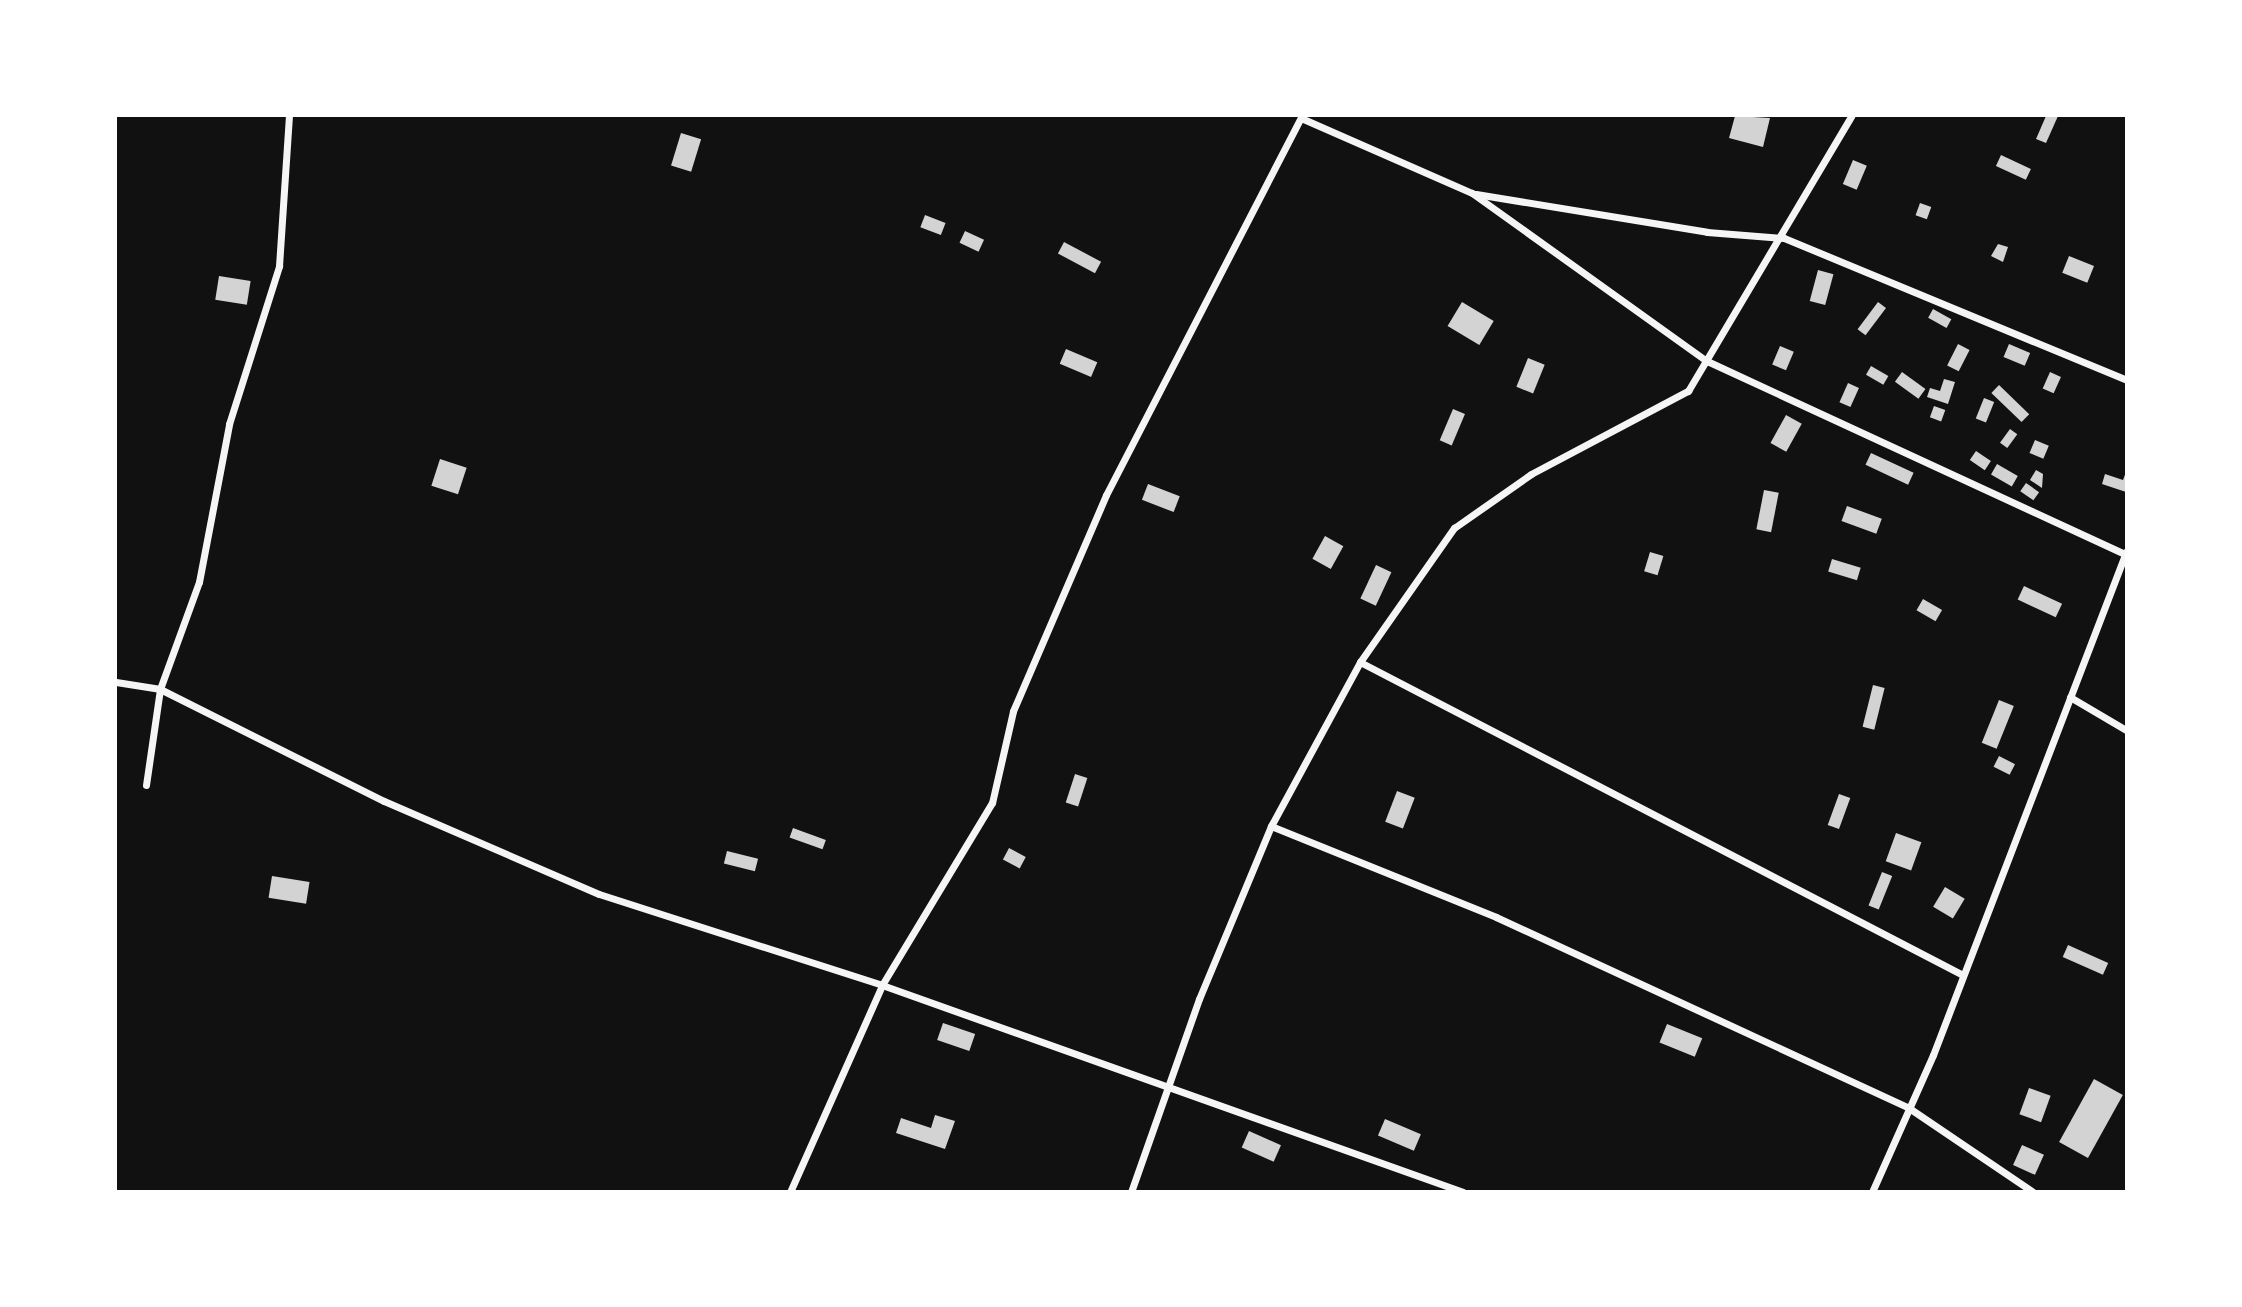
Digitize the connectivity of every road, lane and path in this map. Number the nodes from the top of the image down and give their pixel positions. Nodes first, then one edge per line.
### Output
1 (289, 116) edge
2 (1851, 116) edge
3 (1301, 117) edge
4 (1472, 193) junction
5 (1783, 238) junction
6 (1707, 361) junction
7 (2126, 380) edge
8 (2126, 554) edge
9 (1360, 662) junction
10 (116, 682) edge
11 (160, 690) junction
12 (2070, 696) junction
13 (2126, 730) edge
14 (146, 785) dead end
15 (1271, 826) junction
16 (1963, 975) junction
17 (882, 985) junction
18 (1168, 1089) junction
19 (1909, 1108) junction
20 (790, 1192) edge
21 (1131, 1192) edge
22 (1463, 1192) edge
23 (1872, 1192) edge
24 (2034, 1192) edge

1 - 11 street
2 - 5 street
3 - 4 street
3 - 17 street
4 - 5 street
4 - 6 street
5 - 6 street
5 - 7 street
6 - 8 street
6 - 9 street
8 - 12 street
9 - 15 street
9 - 16 street
10 - 11 street
11 - 14 street
11 - 17 street
12 - 13 street
12 - 16 street
15 - 18 street
15 - 19 street
16 - 19 street
17 - 18 street
17 - 20 street
18 - 21 street
18 - 22 street
19 - 23 street
19 - 24 street

